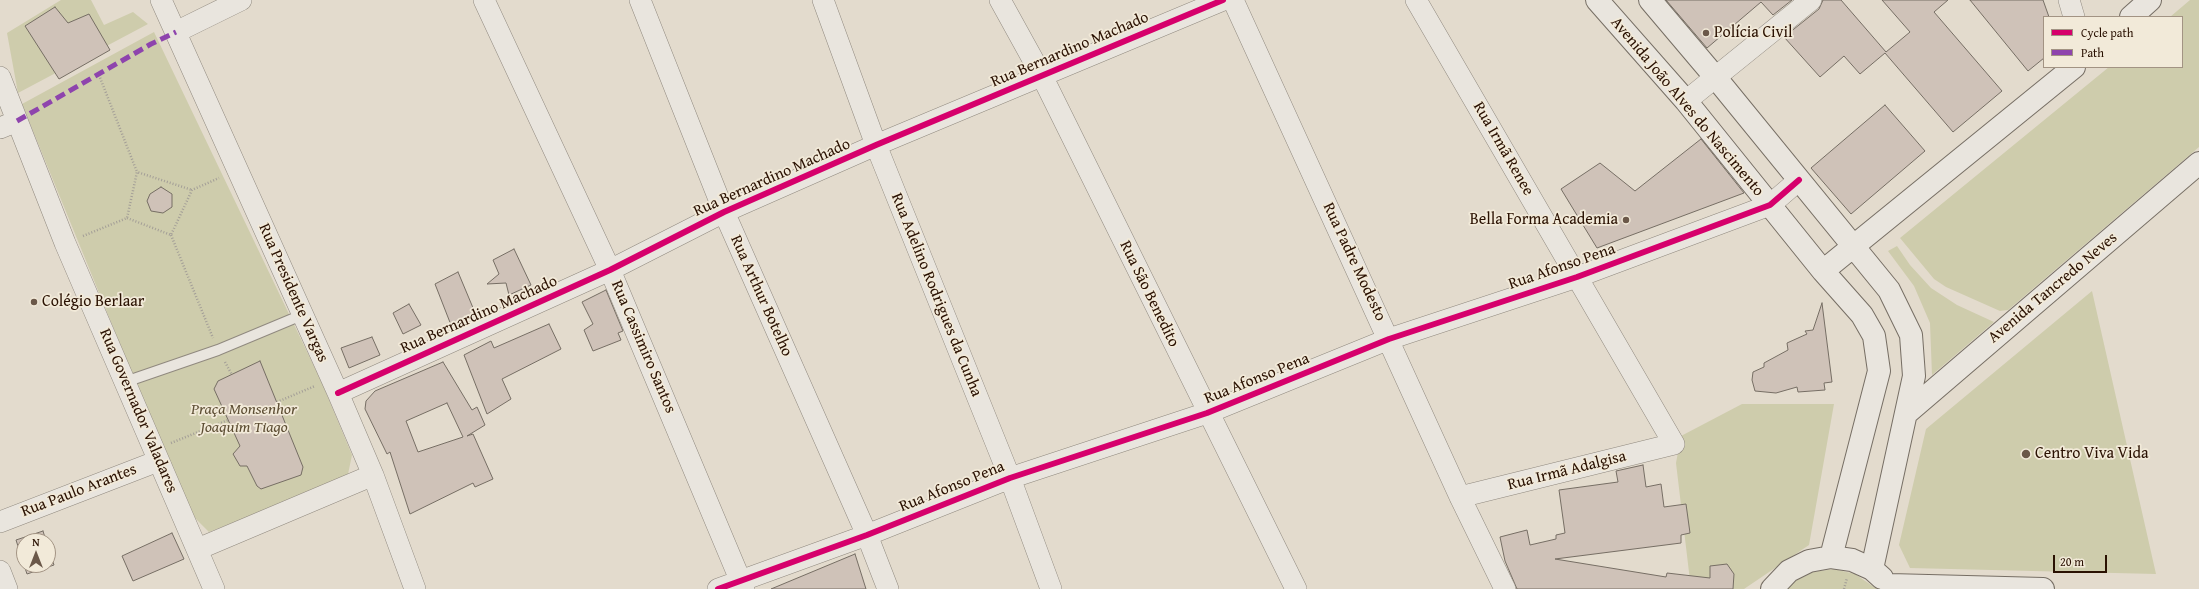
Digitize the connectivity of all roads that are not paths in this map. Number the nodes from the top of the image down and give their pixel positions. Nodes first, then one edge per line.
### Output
1 (161, 0) edge
2 (241, 0) edge
3 (484, 0) edge
4 (640, 0) edge
5 (824, 0) edge
6 (1000, 0) edge
7 (1223, 0) edge
8 (1233, 0) edge
9 (1416, 0) edge
10 (1597, 0) edge
11 (1650, 0) edge
12 (1811, 0) edge
13 (2069, 0) edge
14 (2150, 0) edge
15 (2074, 16) edge
16 (2132, 16) edge
17 (176, 32) junction
18 (2073, 68) edge
19 (1042, 76) junction
20 (0, 77) edge
21 (1716, 78) junction
22 (1686, 101) junction
23 (9, 125) edge
24 (876, 145) junction
25 (2199, 163) edge
26 (1799, 180) junction
27 (1770, 205) junction
28 (724, 212) junction
29 (1854, 246) junction
30 (610, 270) junction
31 (1823, 270) junction
32 (1578, 277) junction
33 (302, 315) junction
34 (1389, 339) junction
35 (125, 382) junction
36 (335, 386) junction
37 (1207, 413) junction
38 (1906, 413) junction
39 (1674, 444) joint
40 (156, 456) junction
41 (373, 475) junction
42 (1010, 478) junction
43 (1460, 497) junction
44 (0, 522) edge
45 (867, 535) junction
46 (198, 549) junction
47 (1830, 557) junction
48 (1872, 569) junction
49 (0, 571) edge
50 (743, 585) edge
51 (1891, 587) edge
52 (7, 589) edge
53 (214, 589) edge
54 (415, 589) edge
55 (718, 589) edge
56 (888, 589) edge
57 (1051, 589) edge
58 (1296, 589) edge
59 (1505, 589) edge
60 (1772, 589) edge
61 (2043, 589) edge

1 - 17 street, Rua Presidente Vargas
2 - 17 street
3 - 30 street, Rua Cassimiro Santos
4 - 28 street, Rua Arthur Botelho
5 - 24 street, Rua Adelino Rodrigues da Cunha
6 - 19 street, Rua São Benedito
7 - 19 street, Rua Bernardino Machado
8 - 34 street, Rua Padre Modesto
9 - 32 street, Rua Irmã Renee
10 - 22 main road, Avenida João Alves do Nascimento
11 - 21 main road
12 - 21 street
13 - 15 street
14 - 16 main road
17 - 33 street, Rua Presidente Vargas
18 - 29 main road
19 - 24 street, Rua Bernardino Machado
19 - 37 street, Rua São Benedito
20 - 23 street, Rua Governador Valadares
21 - 22 street
21 - 26 main road
22 - 27 main road, Avenida João Alves do Nascimento
23 - 35 street, Rua Governador Valadares
24 - 28 street, Rua Bernardino Machado
24 - 42 street, Rua Adelino Rodrigues da Cunha
25 - 38 main road, Avenida Tancredo Neves
26 - 27 street, Rua Afonso Pena
26 - 29 main road
27 - 31 main road, Avenida João Alves do Nascimento
27 - 32 street, Rua Afonso Pena
28 - 30 street, Rua Bernardino Machado
28 - 45 street, Rua Arthur Botelho
29 - 31 main road
29 - 38 main road
30 - 36 street, Rua Bernardino Machado
30 - 50 street, Rua Cassimiro Santos
31 - 47 main road, Avenida João Alves do Nascimento
32 - 34 street, Rua Afonso Pena
32 - 39 street, Rua Irmã Renee
33 - 35 lane
33 - 36 street, Rua Presidente Vargas
34 - 37 street, Rua Afonso Pena
34 - 43 street, Rua Padre Modesto
35 - 40 street, Rua Governador Valadares
36 - 41 street, Rua Presidente Vargas
37 - 42 street, Rua Afonso Pena
37 - 58 street, Rua São Benedito
38 - 48 main road
39 - 43 street, Rua Irmã Adalgisa
40 - 44 street, Rua Paulo Arantes
40 - 46 street, Rua Governador Valadares
41 - 46 street
41 - 54 street, Rua Presidente Vargas
42 - 45 street, Rua Afonso Pena
42 - 57 street, Rua Adelino Rodrigues da Cunha
43 - 59 street, Rua Padre Modesto
45 - 50 street, Rua Afonso Pena
45 - 56 street, Rua Arthur Botelho
46 - 53 street, Rua Governador Valadares
47 - 48 main road
47 - 60 main road
48 - 51 main road
49 - 52 street
50 - 55 street, Rua Afonso Pena
51 - 61 main road

